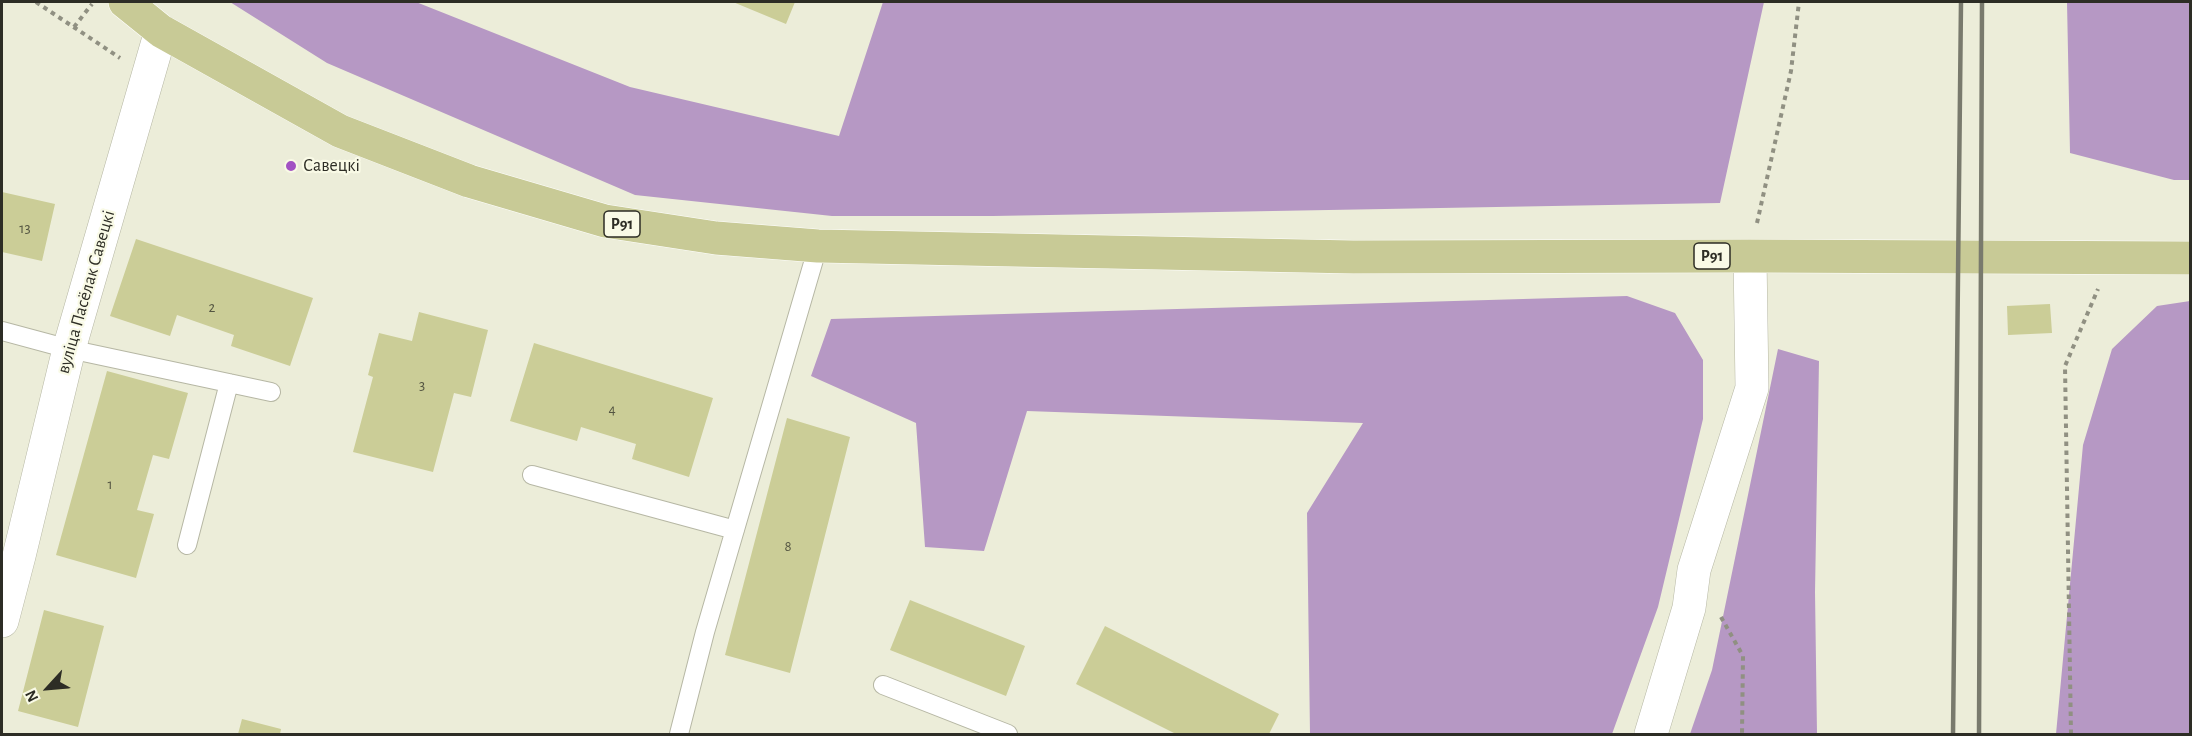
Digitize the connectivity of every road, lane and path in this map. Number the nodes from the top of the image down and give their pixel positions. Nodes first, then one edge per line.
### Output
1 (36, 2) edge
2 (94, 2) edge
3 (125, 2) edge
4 (1799, 2) edge
5 (74, 27) junction
6 (161, 31) junction
7 (148, 78) junction
8 (818, 246) junction
9 (1750, 256) junction
10 (2190, 258) edge
11 (2099, 288) dead end
12 (2, 331) edge
13 (69, 349) junction
14 (229, 383) junction
15 (271, 392) dead end
16 (532, 475) dead end
17 (735, 530) junction
18 (187, 545) dead end
19 (10, 553) edge
20 (1695, 570) junction
21 (2, 621) edge
22 (883, 685) dead end
23 (678, 735) edge
24 (1008, 735) edge
25 (1651, 735) edge
26 (1742, 735) edge
27 (2071, 735) edge

1 - 5 path
2 - 5 path
3 - 6 main road, Р91
4 - 9 path
5 - 7 path
6 - 7 street, вуліца Пасёлак Савецкі
6 - 8 main road, Р91
7 - 13 street, вуліца Пасёлак Савецкі
8 - 9 main road, Р91
8 - 17 lane
9 - 10 main road, Р91
9 - 20 street
11 - 27 path
12 - 13 lane
13 - 14 lane
13 - 19 street, вуліца Пасёлак Савецкі
14 - 15 lane
14 - 18 lane
16 - 17 lane
17 - 23 lane
19 - 21 street, вуліца Пасёлак Савецкі
20 - 25 street
20 - 26 path
22 - 24 lane

